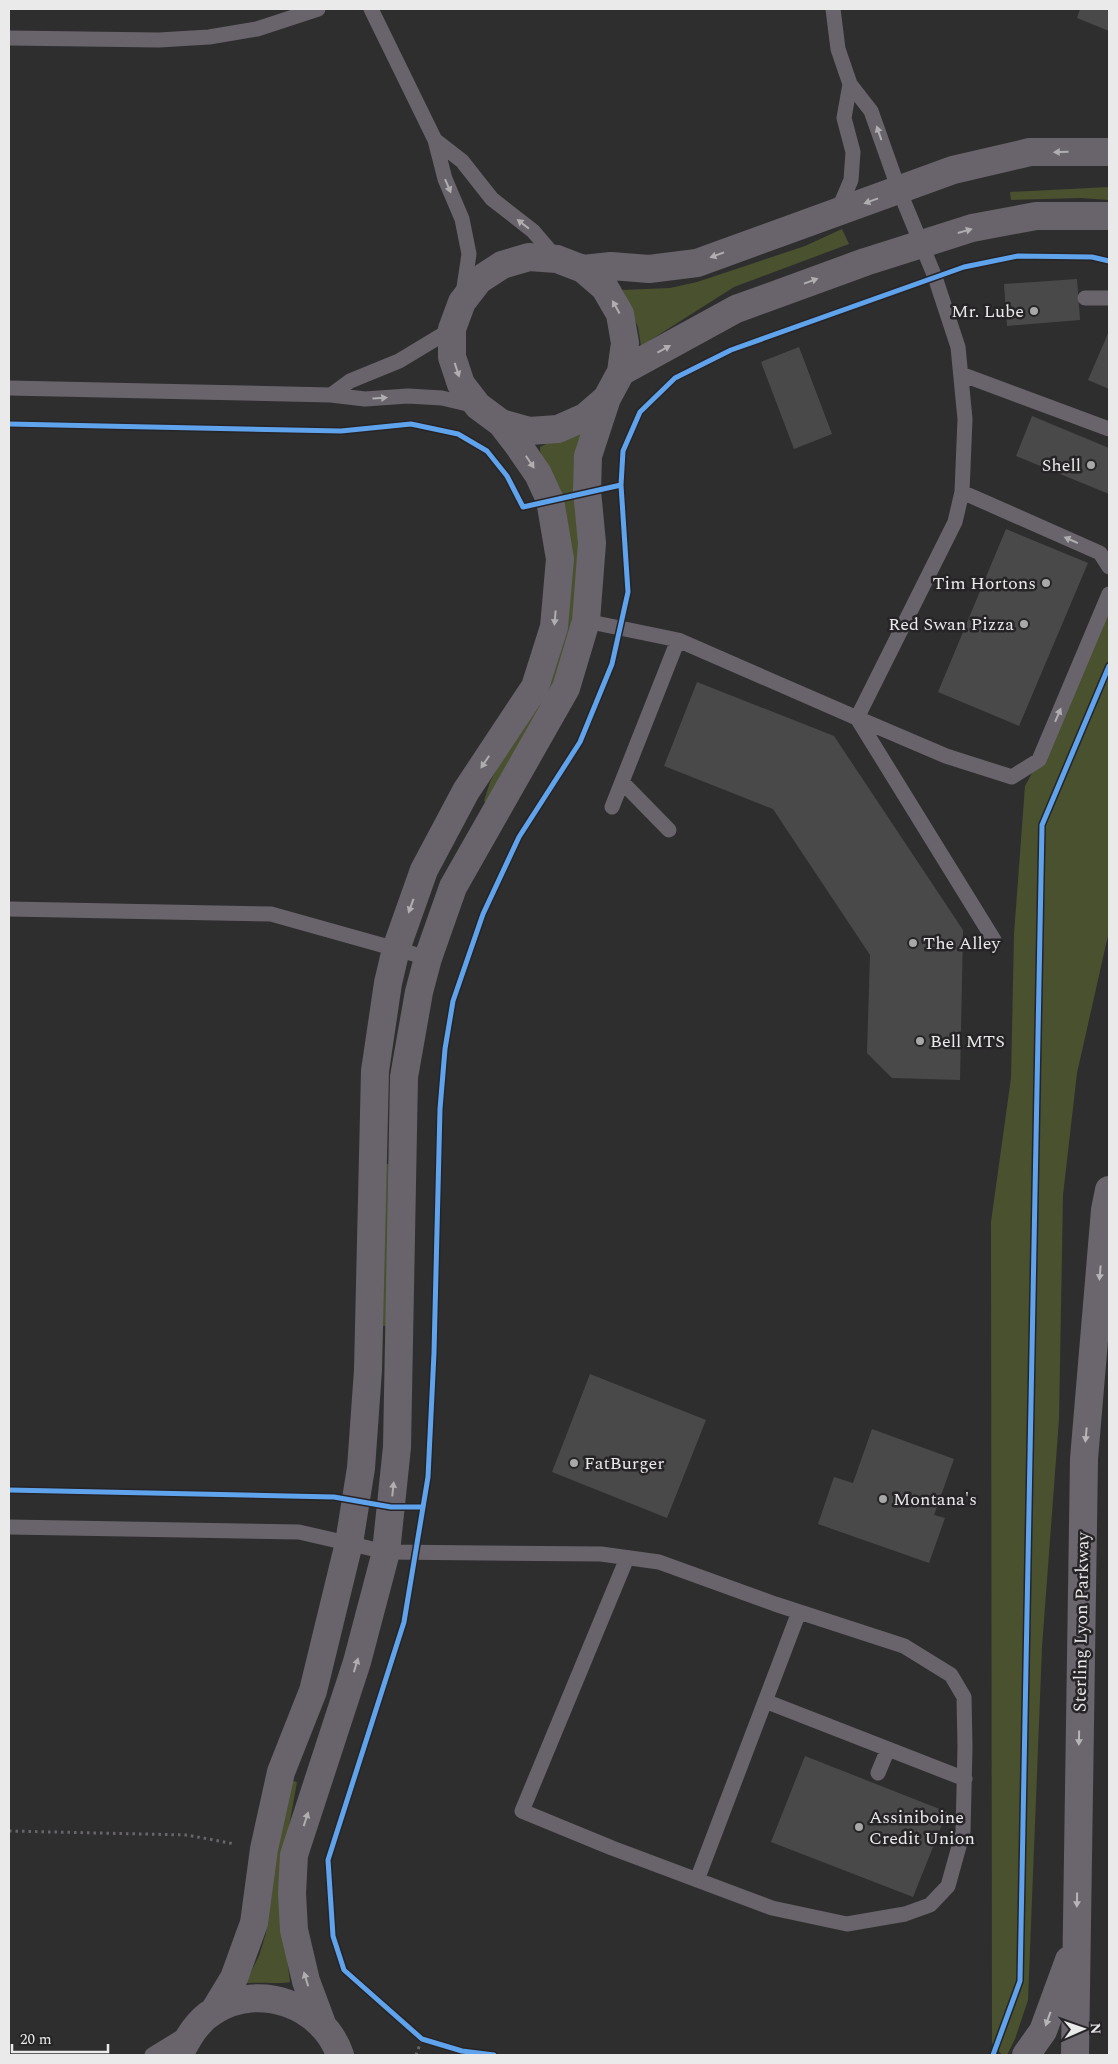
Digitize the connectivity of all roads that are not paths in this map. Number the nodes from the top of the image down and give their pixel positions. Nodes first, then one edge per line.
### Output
1 (318, 9) edge
2 (371, 9) edge
3 (833, 9) edge
4 (9, 38) edge
5 (850, 84) junction
6 (435, 140) junction
7 (1109, 152) edge
8 (899, 190) junction
9 (837, 213) junction
10 (1109, 216) edge
11 (922, 244) junction
12 (557, 259) junction
13 (583, 269) junction
14 (1085, 298) dead end
15 (1109, 298) edge
16 (462, 302) junction
17 (452, 329) junction
18 (621, 372) junction
19 (960, 374) junction
20 (9, 388) edge
21 (331, 395) junction
22 (607, 398) junction
23 (478, 406) junction
24 (500, 422) junction
25 (1109, 429) edge
26 (962, 492) junction
27 (1109, 567) edge
28 (1109, 594) edge
29 (586, 620) junction
30 (678, 640) junction
31 (857, 718) junction
32 (622, 782) junction
33 (612, 807) dead end
34 (669, 830) dead end
35 (9, 909) edge
36 (994, 940) dead end
37 (396, 948) junction
38 (428, 958) junction
39 (1109, 1190) edge
40 (9, 1527) edge
41 (349, 1542) junction
42 (386, 1552) junction
43 (627, 1558) junction
44 (799, 1612) junction
45 (765, 1701) junction
46 (888, 1749) junction
47 (878, 1773) dead end
48 (965, 1779) junction
49 (697, 1880) junction
50 (1076, 1940) junction
51 (214, 2011) junction
52 (322, 2024) junction
53 (192, 2031) junction
54 (343, 2053) edge
55 (152, 2055) edge
56 (179, 2055) edge
57 (1026, 2055) edge
58 (1075, 2055) edge

1 - 4 lane
2 - 6 lane
3 - 5 lane
8 -> 5 lane
5 - 9 lane
12 -> 6 lane
6 -> 16 lane
7 -> 8 street
8 -> 9 street
8 - 11 lane
9 -> 13 street
11 -> 10 street
18 -> 11 street
11 - 19 lane
12 - 13 street
12 - 16 street
18 -> 13 street
14 - 15 lane
16 - 17 street
17 - 21 lane
17 -> 23 street
18 - 22 street
19 - 25 lane
19 - 26 lane
20 - 21 lane
21 -> 23 lane
22 - 24 street
22 - 29 street
23 - 24 street
24 -> 37 street
27 -> 26 lane
26 - 31 lane
31 -> 28 lane
29 - 30 lane
29 - 38 street
30 - 31 lane
30 - 32 lane
31 - 36 lane
32 - 33 lane
32 - 34 lane
35 - 37 lane
37 - 38 lane
37 - 41 street
42 -> 38 street
39 -> 50 main road, Sterling Lyon Parkway
40 - 41 lane
41 - 42 lane
41 - 51 street
42 - 43 lane
52 -> 42 street
43 - 44 lane
43 - 49 lane
44 - 45 lane
44 - 48 lane
45 - 46 lane
45 - 49 lane
46 - 47 lane
46 - 48 lane
48 - 49 lane
50 -> 57 main road
50 - 58 main road, Sterling Lyon Parkway
51 - 52 street
51 - 53 street
52 - 54 street
53 - 55 lane
53 - 56 street

